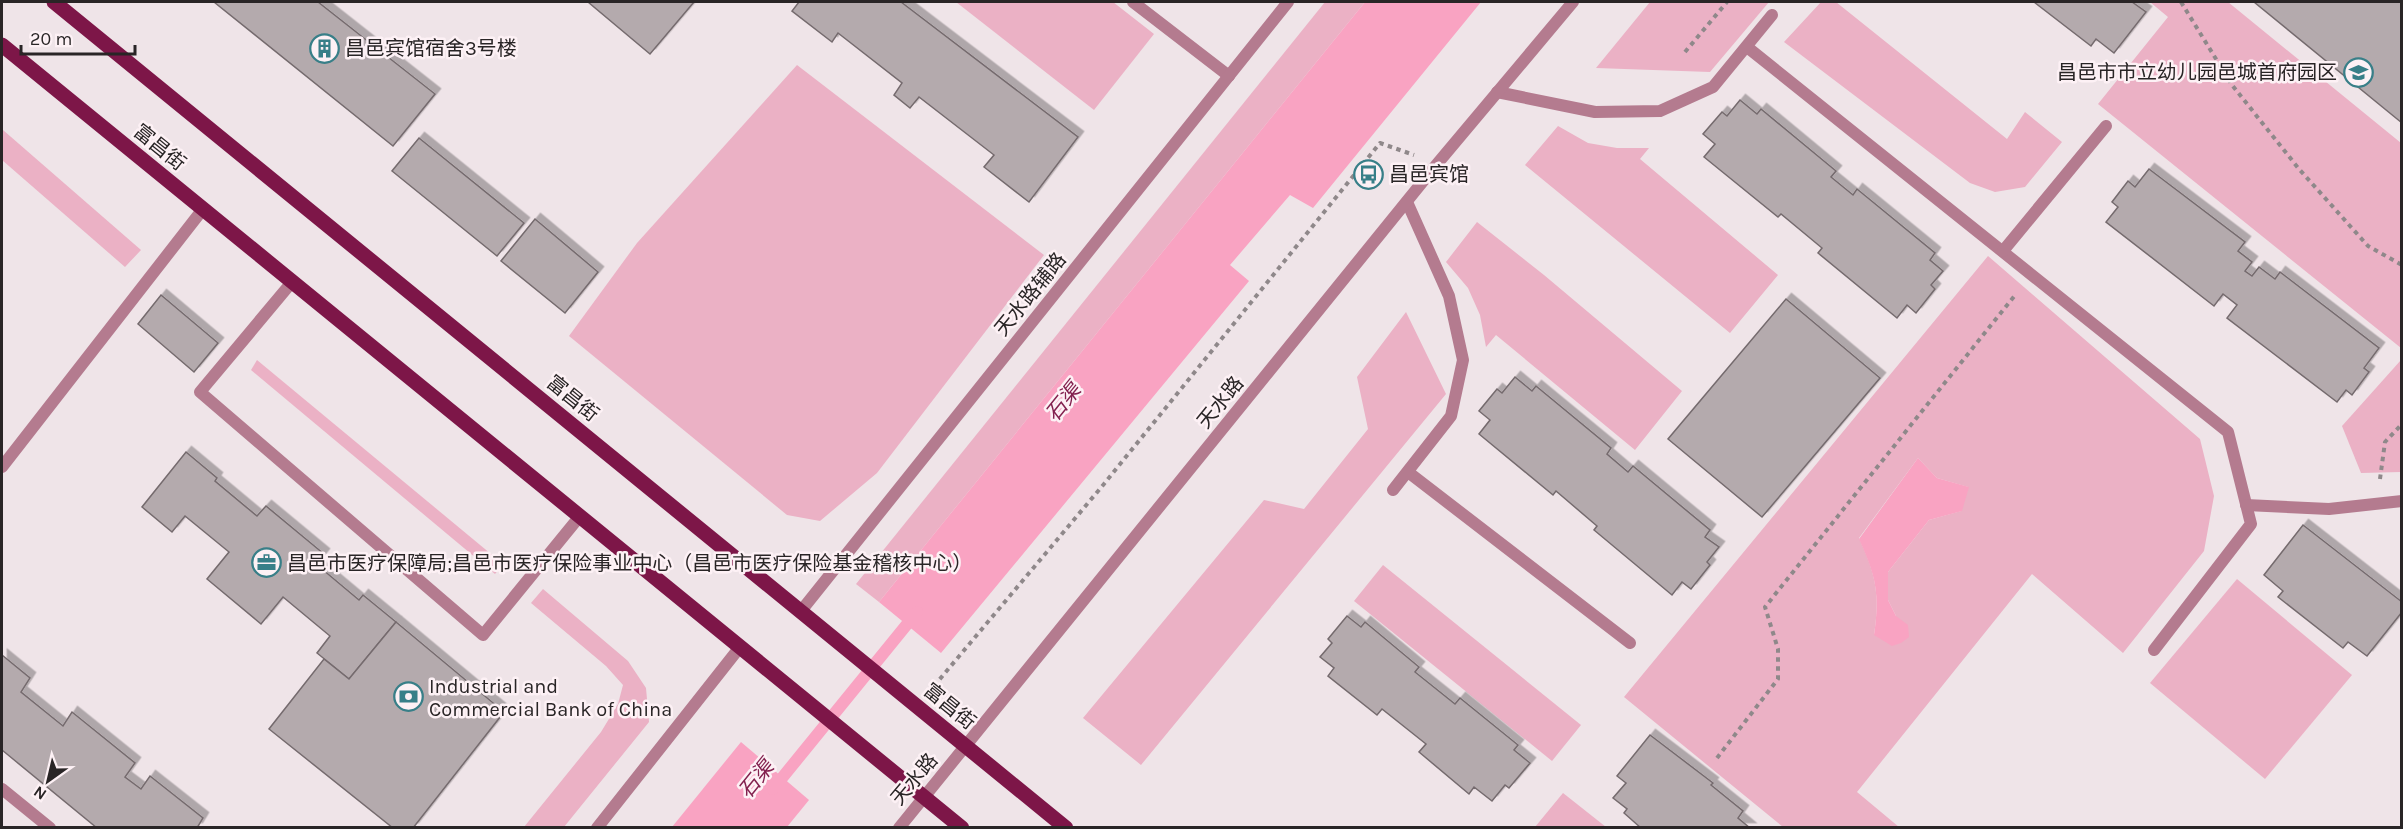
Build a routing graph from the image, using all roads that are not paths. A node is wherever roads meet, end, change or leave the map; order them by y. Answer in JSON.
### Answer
{"nodes":[{"id":1,"x":54,"y":2,"type":"edge"},
{"id":2,"x":1133,"y":2,"type":"edge"},
{"id":3,"x":1288,"y":2,"type":"edge"},
{"id":4,"x":1573,"y":2,"type":"edge"},
{"id":5,"x":1772,"y":15,"type":"dead end"},
{"id":6,"x":2,"y":45,"type":"edge"},
{"id":7,"x":1747,"y":47,"type":"junction"},
{"id":8,"x":1229,"y":76,"type":"junction"},
{"id":9,"x":1497,"y":92,"type":"junction"},
{"id":10,"x":2106,"y":126,"type":"dead end"},
{"id":11,"x":1407,"y":202,"type":"junction"},
{"id":12,"x":203,"y":209,"type":"junction"},
{"id":13,"x":2003,"y":251,"type":"junction"},
{"id":14,"x":292,"y":282,"type":"junction"},
{"id":15,"x":2,"y":467,"type":"edge"},
{"id":16,"x":1408,"y":472,"type":"junction"},
{"id":17,"x":1394,"y":490,"type":"dead end"},
{"id":18,"x":2402,"y":501,"type":"edge"},
{"id":19,"x":2246,"y":505,"type":"junction"},
{"id":20,"x":580,"y":516,"type":"junction"},
{"id":21,"x":801,"y":611,"type":"junction"},
{"id":22,"x":1630,"y":643,"type":"dead end"},
{"id":23,"x":740,"y":647,"type":"junction"},
{"id":24,"x":2154,"y":650,"type":"dead end"},
{"id":25,"x":967,"y":747,"type":"junction"},
{"id":26,"x":2,"y":789,"type":"edge"},
{"id":27,"x":925,"y":797,"type":"junction"},
{"id":28,"x":50,"y":828,"type":"edge"},
{"id":29,"x":597,"y":828,"type":"edge"},
{"id":30,"x":899,"y":828,"type":"edge"},
{"id":31,"x":962,"y":828,"type":"edge"},
{"id":32,"x":1066,"y":828,"type":"edge"}],
"edges":[{"from":1,"to":21,"type":"main road","name":"富昌街"},
{"from":2,"to":8,"type":"street"},
{"from":3,"to":8,"type":"street","name":"天水路辅路"},
{"from":4,"to":9,"type":"street","name":"天水路"},
{"from":5,"to":7,"type":"street"},
{"from":6,"to":12,"type":"main road","name":"富昌街"},
{"from":7,"to":9,"type":"street"},
{"from":7,"to":13,"type":"street"},
{"from":8,"to":21,"type":"street","name":"天水路辅路"},
{"from":9,"to":11,"type":"street","name":"天水路"},
{"from":10,"to":13,"type":"street"},
{"from":11,"to":16,"type":"street"},
{"from":11,"to":25,"type":"street","name":"天水路"},
{"from":12,"to":14,"type":"main road","name":"富昌街"},
{"from":12,"to":15,"type":"street"},
{"from":13,"to":19,"type":"street"},
{"from":14,"to":20,"type":"main road","name":"富昌街"},
{"from":14,"to":20,"type":"street"},
{"from":16,"to":17,"type":"street"},
{"from":16,"to":22,"type":"street"},
{"from":18,"to":19,"type":"street"},
{"from":19,"to":24,"type":"street"},
{"from":20,"to":23,"type":"main road","name":"富昌街"},
{"from":21,"to":25,"type":"main road","name":"富昌街"},
{"from":23,"to":27,"type":"main road","name":"富昌街"},
{"from":23,"to":29,"type":"street"},
{"from":25,"to":27,"type":"street","name":"天水路"},
{"from":25,"to":32,"type":"main road","name":"富昌街"},
{"from":26,"to":28,"type":"street"},
{"from":27,"to":30,"type":"street","name":"天水路"},
{"from":27,"to":31,"type":"main road","name":"富昌街"}]}
